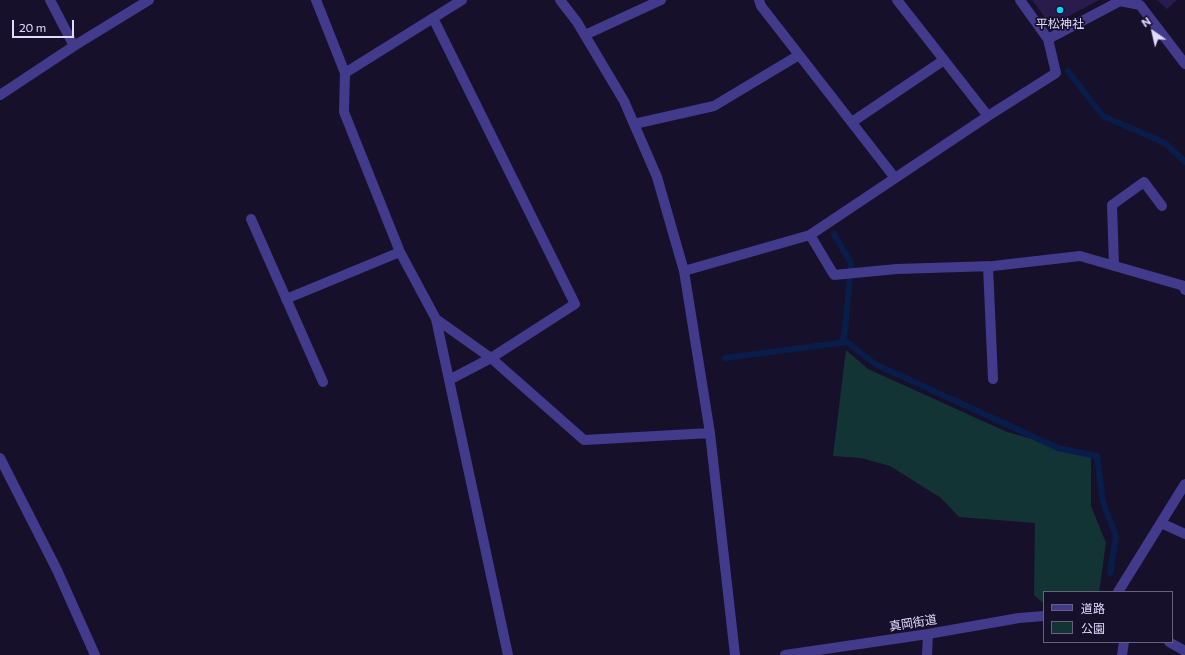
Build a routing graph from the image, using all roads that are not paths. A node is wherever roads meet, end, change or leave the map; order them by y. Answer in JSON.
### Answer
{"nodes":[{"id":1,"x":50,"y":0,"type":"edge"},
{"id":2,"x":149,"y":0,"type":"edge"},
{"id":3,"x":316,"y":0,"type":"edge"},
{"id":4,"x":462,"y":0,"type":"edge"},
{"id":5,"x":560,"y":0,"type":"edge"},
{"id":6,"x":661,"y":0,"type":"edge"},
{"id":7,"x":759,"y":0,"type":"edge"},
{"id":8,"x":897,"y":0,"type":"edge"},
{"id":9,"x":1020,"y":0,"type":"edge"},
{"id":10,"x":433,"y":18,"type":"junction"},
{"id":11,"x":585,"y":35,"type":"junction"},
{"id":12,"x":1048,"y":39,"type":"junction"},
{"id":13,"x":74,"y":46,"type":"junction"},
{"id":14,"x":799,"y":55,"type":"junction"},
{"id":15,"x":944,"y":60,"type":"junction"},
{"id":16,"x":1185,"y":64,"type":"edge"},
{"id":17,"x":344,"y":72,"type":"junction"},
{"id":18,"x":0,"y":95,"type":"edge"},
{"id":19,"x":988,"y":116,"type":"junction"},
{"id":20,"x":852,"y":122,"type":"junction"},
{"id":21,"x":634,"y":124,"type":"junction"},
{"id":22,"x":895,"y":178,"type":"junction"},
{"id":23,"x":1162,"y":206,"type":"dead end"},
{"id":24,"x":251,"y":219,"type":"dead end"},
{"id":25,"x":810,"y":235,"type":"junction"},
{"id":26,"x":400,"y":252,"type":"junction"},
{"id":27,"x":988,"y":266,"type":"junction"},
{"id":28,"x":1114,"y":266,"type":"junction"},
{"id":29,"x":684,"y":271,"type":"junction"},
{"id":30,"x":1185,"y":290,"type":"edge"},
{"id":31,"x":286,"y":299,"type":"junction"},
{"id":32,"x":436,"y":319,"type":"junction"},
{"id":33,"x":491,"y":358,"type":"junction"},
{"id":34,"x":993,"y":379,"type":"dead end"},
{"id":35,"x":449,"y":380,"type":"junction"},
{"id":36,"x":323,"y":382,"type":"dead end"},
{"id":37,"x":710,"y":433,"type":"junction"},
{"id":38,"x":0,"y":458,"type":"edge"},
{"id":39,"x":1185,"y":484,"type":"edge"},
{"id":40,"x":1161,"y":523,"type":"junction"},
{"id":41,"x":1185,"y":534,"type":"edge"},
{"id":42,"x":1119,"y":591,"type":"edge"},
{"id":43,"x":1043,"y":616,"type":"edge"},
{"id":44,"x":928,"y":634,"type":"junction"},
{"id":45,"x":1124,"y":643,"type":"edge"},
{"id":46,"x":1171,"y":643,"type":"edge"},
{"id":47,"x":1185,"y":652,"type":"edge"},
{"id":48,"x":95,"y":655,"type":"edge"},
{"id":49,"x":508,"y":655,"type":"edge"},
{"id":50,"x":735,"y":655,"type":"edge"},
{"id":51,"x":785,"y":655,"type":"edge"},
{"id":52,"x":927,"y":655,"type":"edge"},
{"id":53,"x":1122,"y":655,"type":"edge"}],
"edges":[{"from":1,"to":13,"type":"street"},
{"from":2,"to":13,"type":"street"},
{"from":3,"to":17,"type":"street"},
{"from":4,"to":10,"type":"street"},
{"from":5,"to":11,"type":"street"},
{"from":6,"to":11,"type":"street"},
{"from":7,"to":14,"type":"street"},
{"from":8,"to":15,"type":"street"},
{"from":9,"to":12,"type":"street"},
{"from":10,"to":17,"type":"street"},
{"from":10,"to":33,"type":"street"},
{"from":11,"to":21,"type":"street"},
{"from":12,"to":16,"type":"street"},
{"from":12,"to":19,"type":"street"},
{"from":13,"to":18,"type":"street"},
{"from":14,"to":20,"type":"street"},
{"from":14,"to":21,"type":"street"},
{"from":15,"to":19,"type":"street"},
{"from":15,"to":20,"type":"street"},
{"from":17,"to":26,"type":"street"},
{"from":19,"to":22,"type":"street"},
{"from":20,"to":22,"type":"street"},
{"from":21,"to":29,"type":"street"},
{"from":22,"to":25,"type":"street"},
{"from":23,"to":28,"type":"street"},
{"from":24,"to":31,"type":"street"},
{"from":25,"to":27,"type":"street"},
{"from":25,"to":29,"type":"street"},
{"from":26,"to":31,"type":"street"},
{"from":26,"to":32,"type":"street"},
{"from":27,"to":28,"type":"street"},
{"from":27,"to":34,"type":"street"},
{"from":28,"to":30,"type":"street"},
{"from":29,"to":37,"type":"street"},
{"from":31,"to":36,"type":"street"},
{"from":32,"to":33,"type":"street"},
{"from":32,"to":35,"type":"street"},
{"from":33,"to":35,"type":"street"},
{"from":33,"to":37,"type":"street"},
{"from":35,"to":49,"type":"street"},
{"from":37,"to":50,"type":"street"},
{"from":38,"to":48,"type":"street"},
{"from":39,"to":40,"type":"street"},
{"from":40,"to":41,"type":"street"},
{"from":40,"to":42,"type":"street"},
{"from":43,"to":44,"type":"street","name":"真岡街道"},
{"from":44,"to":51,"type":"street","name":"真岡街道"},
{"from":44,"to":52,"type":"street"},
{"from":45,"to":53,"type":"street"},
{"from":46,"to":47,"type":"street"}]}
